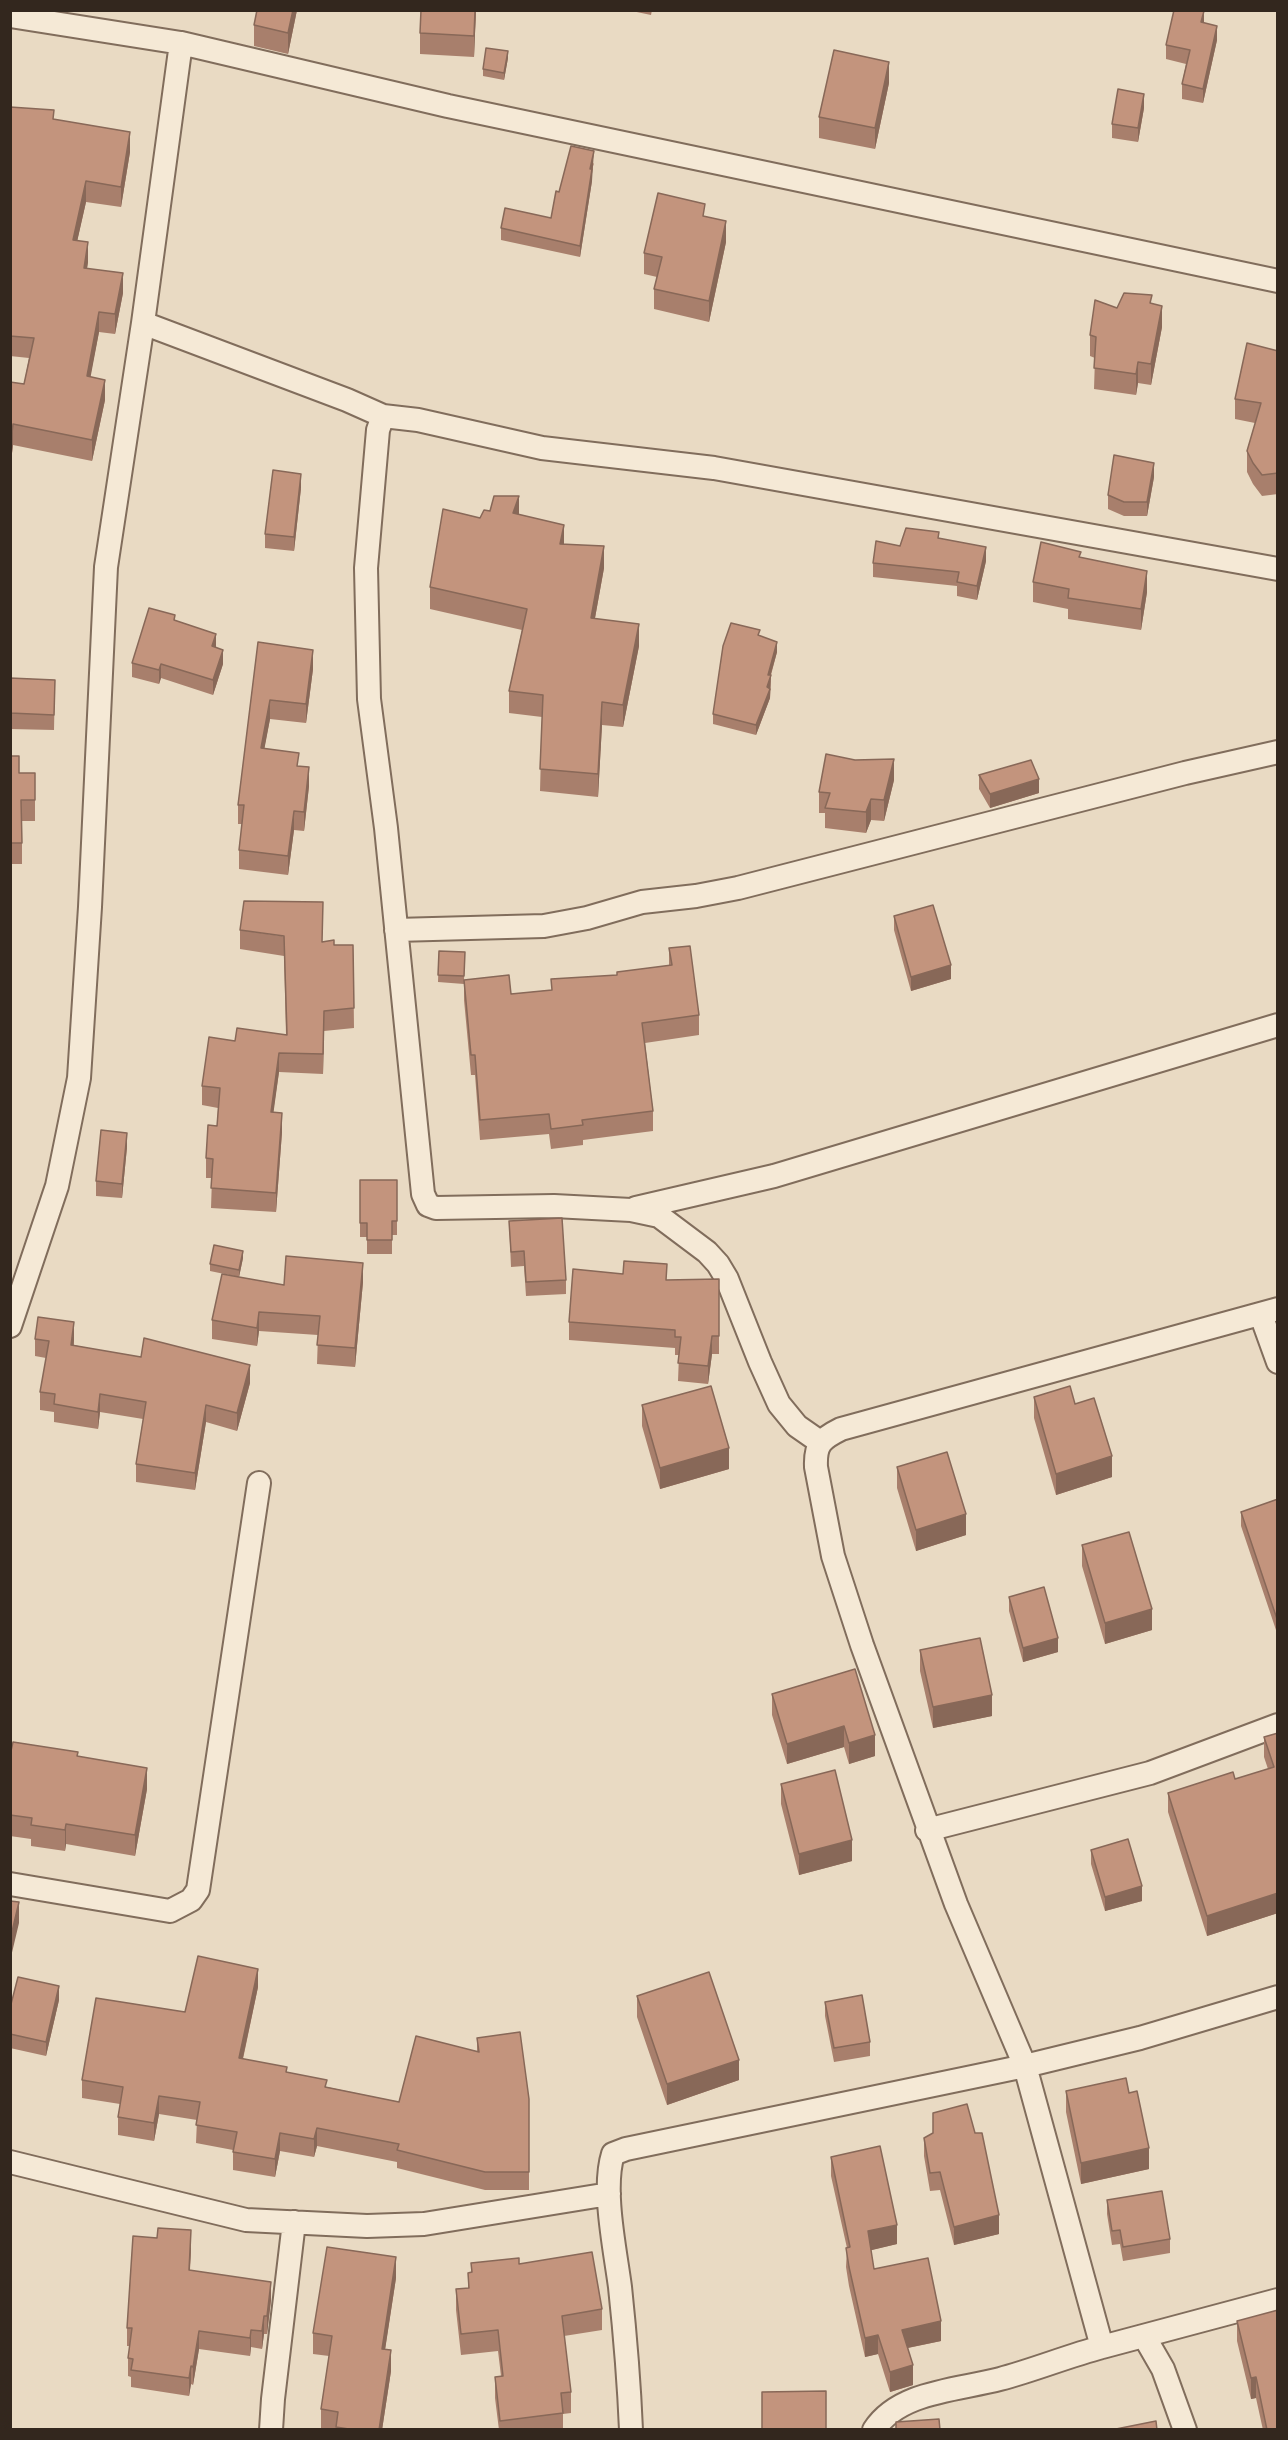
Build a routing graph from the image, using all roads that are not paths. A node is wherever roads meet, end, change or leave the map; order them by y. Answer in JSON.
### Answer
{"nodes":[{"id":1,"x":10,"y":16,"type":"edge"},
{"id":2,"x":181,"y":43,"type":"junction"},
{"id":3,"x":1278,"y":281,"type":"edge"},
{"id":4,"x":143,"y":323,"type":"junction"},
{"id":5,"x":383,"y":416,"type":"junction"},
{"id":6,"x":1278,"y":569,"type":"edge"},
{"id":7,"x":1278,"y":752,"type":"edge"},
{"id":8,"x":396,"y":930,"type":"junction"},
{"id":9,"x":1278,"y":1025,"type":"edge"},
{"id":10,"x":631,"y":1209,"type":"junction"},
{"id":11,"x":1269,"y":1312,"type":"edge"},
{"id":12,"x":10,"y":1326,"type":"edge"},
{"id":13,"x":1278,"y":1362,"type":"edge"},
{"id":14,"x":820,"y":1442,"type":"junction"},
{"id":15,"x":259,"y":1483,"type":"dead end"},
{"id":16,"x":1278,"y":1725,"type":"edge"},
{"id":17,"x":927,"y":1830,"type":"junction"},
{"id":18,"x":10,"y":1884,"type":"edge"},
{"id":19,"x":1278,"y":1997,"type":"edge"},
{"id":20,"x":1025,"y":2066,"type":"junction"},
{"id":21,"x":10,"y":2162,"type":"edge"},
{"id":22,"x":609,"y":2194,"type":"junction"},
{"id":23,"x":294,"y":2222,"type":"junction"},
{"id":24,"x":1278,"y":2300,"type":"edge"},
{"id":25,"x":1144,"y":2336,"type":"junction"},
{"id":26,"x":1102,"y":2347,"type":"junction"},
{"id":27,"x":271,"y":2430,"type":"edge"},
{"id":28,"x":631,"y":2430,"type":"edge"},
{"id":29,"x":874,"y":2430,"type":"edge"},
{"id":30,"x":1185,"y":2430,"type":"edge"}],
"edges":[{"from":1,"to":2,"type":"street"},
{"from":2,"to":3,"type":"street"},
{"from":2,"to":4,"type":"street"},
{"from":4,"to":5,"type":"street"},
{"from":4,"to":12,"type":"street"},
{"from":5,"to":6,"type":"street"},
{"from":5,"to":8,"type":"street"},
{"from":7,"to":8,"type":"street"},
{"from":8,"to":10,"type":"street"},
{"from":9,"to":10,"type":"street"},
{"from":10,"to":14,"type":"street"},
{"from":11,"to":13,"type":"street"},
{"from":11,"to":14,"type":"street"},
{"from":14,"to":17,"type":"street"},
{"from":15,"to":18,"type":"street"},
{"from":16,"to":17,"type":"street"},
{"from":17,"to":20,"type":"street"},
{"from":19,"to":20,"type":"street"},
{"from":20,"to":22,"type":"street"},
{"from":20,"to":26,"type":"street"},
{"from":21,"to":23,"type":"street"},
{"from":22,"to":23,"type":"street"},
{"from":22,"to":28,"type":"street"},
{"from":23,"to":27,"type":"street"},
{"from":24,"to":25,"type":"street"},
{"from":25,"to":26,"type":"street"},
{"from":25,"to":30,"type":"street"},
{"from":26,"to":29,"type":"street"}]}
